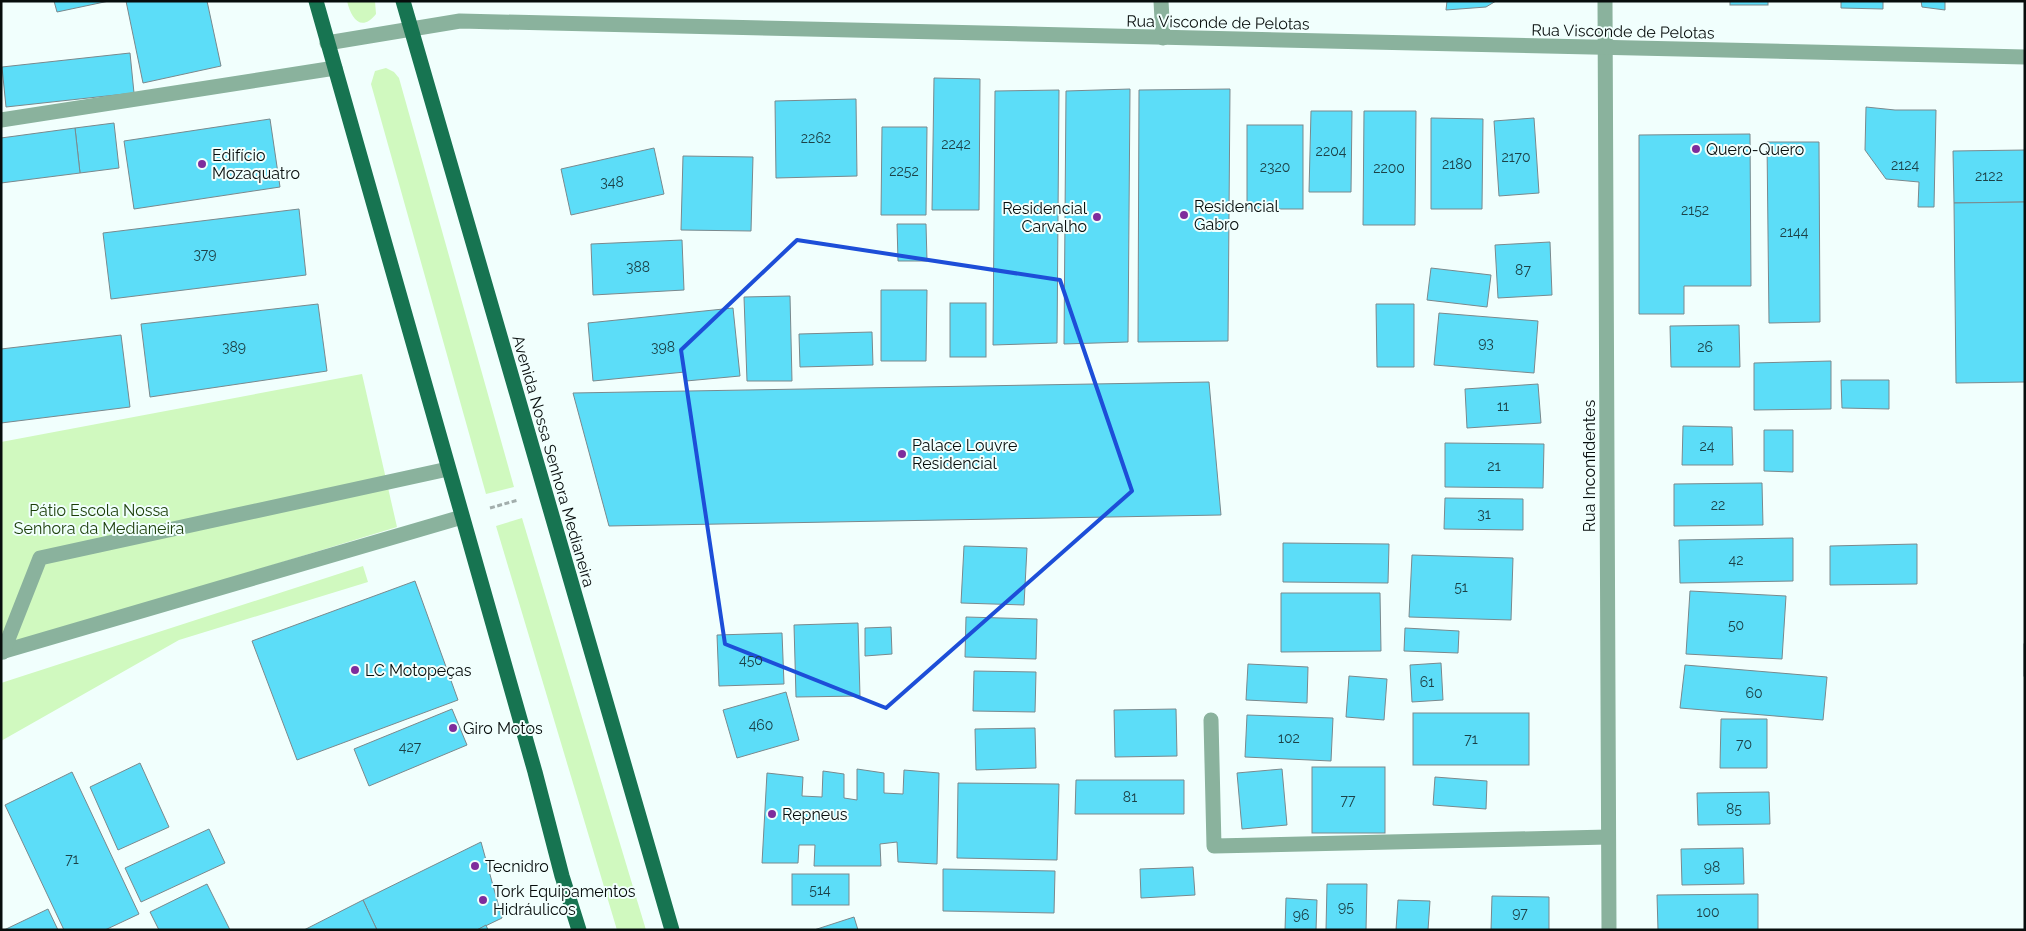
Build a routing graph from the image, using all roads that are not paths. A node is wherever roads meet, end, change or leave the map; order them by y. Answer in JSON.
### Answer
{"nodes":[{"id":1,"x":316,"y":1,"type":"edge"},
{"id":2,"x":403,"y":1,"type":"edge"},
{"id":3,"x":1161,"y":1,"type":"edge"},
{"id":4,"x":1605,"y":1,"type":"edge"},
{"id":5,"x":411,"y":30,"type":"junction"},
{"id":6,"x":1162,"y":38,"type":"junction"},
{"id":7,"x":327,"y":44,"type":"junction"},
{"id":8,"x":1605,"y":48,"type":"junction"},
{"id":9,"x":2025,"y":57,"type":"edge"},
{"id":10,"x":335,"y":68,"type":"junction"},
{"id":11,"x":1,"y":120,"type":"edge"},
{"id":12,"x":448,"y":469,"type":"junction"},
{"id":13,"x":462,"y":517,"type":"junction"},
{"id":14,"x":2,"y":652,"type":"edge"},
{"id":15,"x":1211,"y":720,"type":"dead end"},
{"id":16,"x":1608,"y":837,"type":"junction"},
{"id":17,"x":579,"y":930,"type":"edge"},
{"id":18,"x":672,"y":930,"type":"edge"},
{"id":19,"x":1609,"y":930,"type":"edge"}],
"edges":[{"from":1,"to":7,"type":"main road"},
{"from":2,"to":5,"type":"main road","name":"Avenida Nossa Senhora Medianeira"},
{"from":3,"to":6,"type":"street"},
{"from":4,"to":8,"type":"street","name":"Rua Inconfidentes"},
{"from":5,"to":6,"type":"street","name":"Rua Visconde de Pelotas"},
{"from":5,"to":7,"type":"street","name":"Rua Visconde de Pelotas"},
{"from":5,"to":18,"type":"main road","name":"Avenida Nossa Senhora Medianeira"},
{"from":6,"to":8,"type":"street","name":"Rua Visconde de Pelotas"},
{"from":7,"to":10,"type":"main road"},
{"from":8,"to":9,"type":"street","name":"Rua Visconde de Pelotas"},
{"from":8,"to":16,"type":"street","name":"Rua Inconfidentes"},
{"from":10,"to":11,"type":"street"},
{"from":10,"to":12,"type":"main road"},
{"from":12,"to":13,"type":"main road"},
{"from":12,"to":14,"type":"street"},
{"from":13,"to":14,"type":"street"},
{"from":13,"to":17,"type":"main road"},
{"from":15,"to":16,"type":"street"},
{"from":16,"to":19,"type":"street","name":"Rua Inconfidentes"}]}
